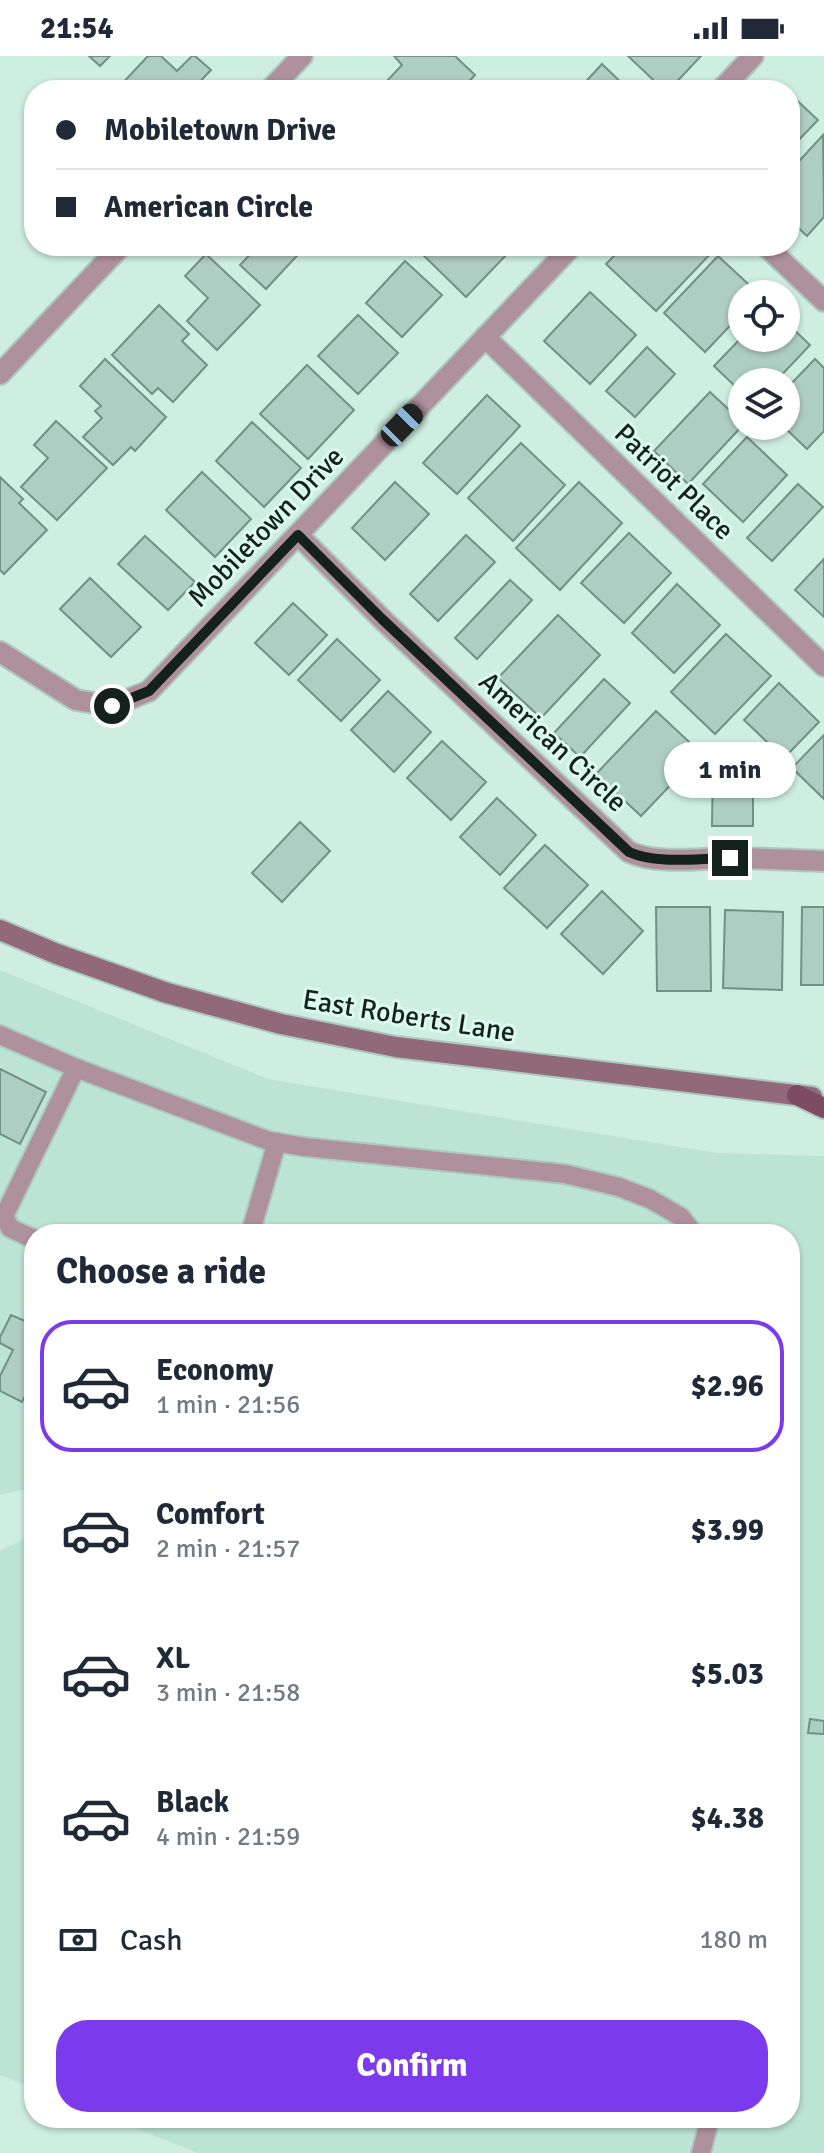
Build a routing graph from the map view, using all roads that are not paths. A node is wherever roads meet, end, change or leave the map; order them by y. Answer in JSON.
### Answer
{"nodes":[{"id":1,"x":753,"y":56,"type":"edge"},
{"id":2,"x":297,"y":58,"type":"edge"},
{"id":3,"x":278,"y":80,"type":"edge"},
{"id":4,"x":730,"y":80,"type":"edge"},
{"id":5,"x":112,"y":256,"type":"edge"},
{"id":6,"x":562,"y":256,"type":"edge"},
{"id":7,"x":777,"y":256,"type":"edge"},
{"id":8,"x":824,"y":301,"type":"edge"},
{"id":9,"x":485,"y":337,"type":"junction"},
{"id":10,"x":0,"y":374,"type":"edge"},
{"id":11,"x":298,"y":535,"type":"junction"},
{"id":12,"x":0,"y":652,"type":"edge"},
{"id":13,"x":824,"y":666,"type":"edge"},
{"id":14,"x":824,"y":861,"type":"edge"},
{"id":15,"x":0,"y":930,"type":"edge"},
{"id":16,"x":0,"y":1035,"type":"edge"},
{"id":17,"x":76,"y":1068,"type":"junction"},
{"id":18,"x":797,"y":1095,"type":"junction"},
{"id":19,"x":824,"y":1098,"type":"edge"},
{"id":20,"x":824,"y":1108,"type":"edge"},
{"id":21,"x":277,"y":1142,"type":"junction"},
{"id":22,"x":253,"y":1224,"type":"edge"},
{"id":23,"x":686,"y":1224,"type":"edge"},
{"id":24,"x":24,"y":1234,"type":"edge"},
{"id":25,"x":707,"y":2128,"type":"edge"},
{"id":26,"x":701,"y":2153,"type":"edge"}],
"edges":[{"from":1,"to":4,"type":"street"},
{"from":2,"to":3,"type":"street"},
{"from":5,"to":10,"type":"street"},
{"from":6,"to":9,"type":"street","name":"Mobiletown Drive"},
{"from":7,"to":8,"type":"street"},
{"from":9,"to":11,"type":"street","name":"Mobiletown Drive"},
{"from":9,"to":13,"type":"street","name":"Patriot Place"},
{"from":11,"to":12,"type":"street","name":"Mobiletown Drive"},
{"from":11,"to":14,"type":"street","name":"American Circle"},
{"from":15,"to":18,"type":"main road","name":"East Roberts Lane"},
{"from":16,"to":17,"type":"lane"},
{"from":17,"to":21,"type":"lane"},
{"from":17,"to":24,"type":"lane"},
{"from":18,"to":19,"type":"main road","name":"East Roberts Lane"},
{"from":18,"to":20,"type":"main road"},
{"from":21,"to":22,"type":"lane"},
{"from":21,"to":23,"type":"lane"},
{"from":25,"to":26,"type":"lane"}]}
